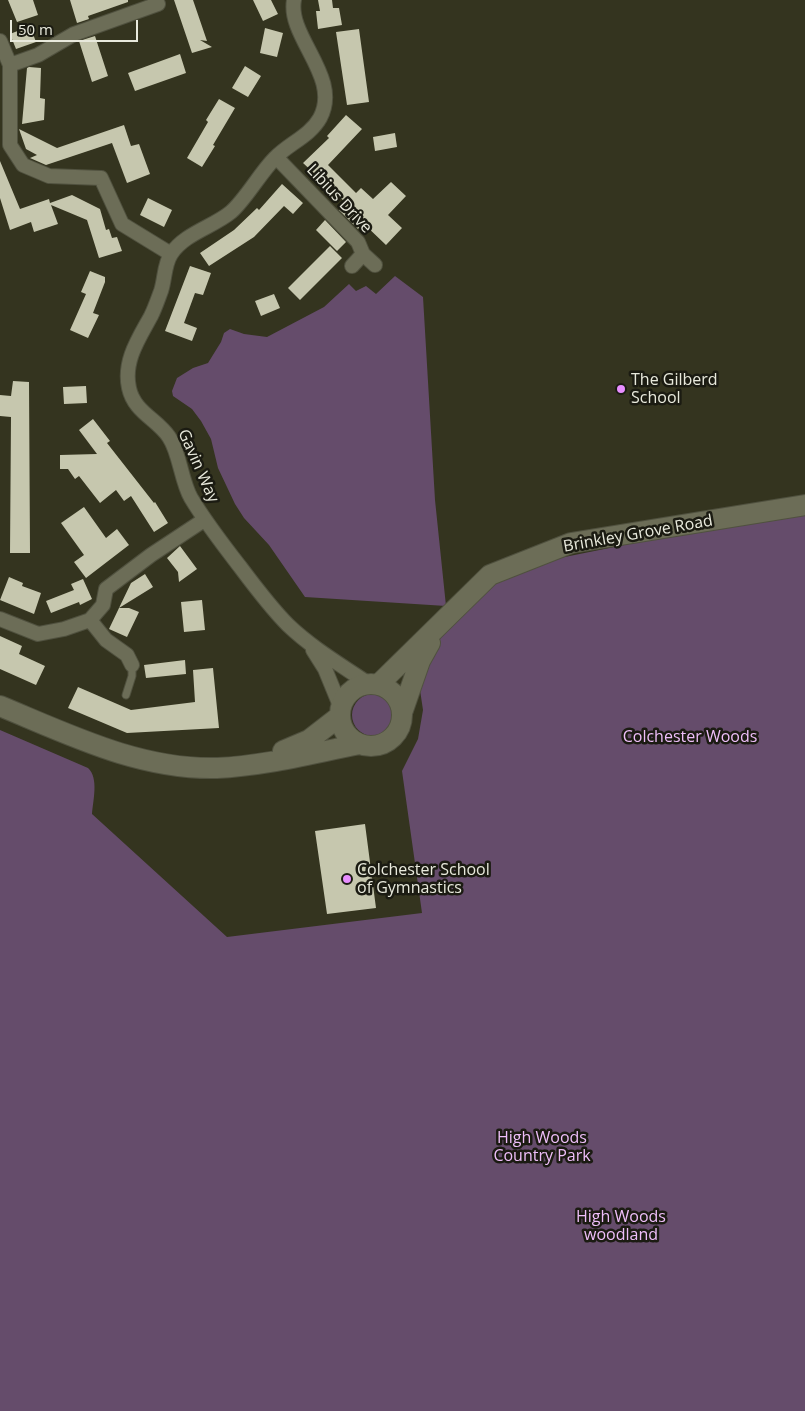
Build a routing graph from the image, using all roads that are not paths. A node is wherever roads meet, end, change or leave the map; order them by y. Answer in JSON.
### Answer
{"nodes":[{"id":1,"x":294,"y":0,"type":"edge"},
{"id":2,"x":158,"y":4,"type":"dead end"},
{"id":3,"x":0,"y":41,"type":"edge"},
{"id":4,"x":10,"y":65,"type":"junction"},
{"id":5,"x":276,"y":157,"type":"junction"},
{"id":6,"x":172,"y":254,"type":"junction"},
{"id":7,"x":363,"y":254,"type":"junction"},
{"id":8,"x":375,"y":264,"type":"dead end"},
{"id":9,"x":352,"y":266,"type":"dead end"},
{"id":10,"x":805,"y":505,"type":"edge"},
{"id":11,"x":204,"y":520,"type":"junction"},
{"id":12,"x":0,"y":619,"type":"edge"},
{"id":13,"x":90,"y":620,"type":"junction"},
{"id":14,"x":437,"y":627,"type":"junction"},
{"id":15,"x":309,"y":643,"type":"junction"},
{"id":16,"x":132,"y":665,"type":"joint"},
{"id":17,"x":374,"y":684,"type":"junction"},
{"id":18,"x":126,"y":695,"type":"dead end"},
{"id":19,"x":0,"y":706,"type":"edge"},
{"id":20,"x":403,"y":710,"type":"junction"},
{"id":21,"x":340,"y":712,"type":"junction"},
{"id":22,"x":360,"y":744,"type":"junction"},
{"id":23,"x":251,"y":765,"type":"junction"}],
"edges":[{"from":1,"to":5,"type":"street"},
{"from":2,"to":4,"type":"street"},
{"from":3,"to":4,"type":"street"},
{"from":4,"to":6,"type":"street"},
{"from":5,"to":6,"type":"street"},
{"from":5,"to":7,"type":"street","name":"Libius Drive"},
{"from":6,"to":11,"type":"street","name":"Gavin Way"},
{"from":7,"to":8,"type":"street","name":"Libius Drive"},
{"from":7,"to":9,"type":"street"},
{"from":10,"to":14,"type":"street","name":"Brinkley Grove Road"},
{"from":11,"to":13,"type":"street"},
{"from":11,"to":15,"type":"street","name":"Gavin Way"},
{"from":12,"to":13,"type":"street"},
{"from":13,"to":16,"type":"street"},
{"from":14,"to":17,"type":"street","name":"Brinkley Grove Road"},
{"from":14,"to":20,"type":"street","name":"Brinkley Grove Road"},
{"from":15,"to":17,"type":"street","name":"Gavin Way"},
{"from":15,"to":21,"type":"street","name":"Gavin Way"},
{"from":16,"to":18,"type":"lane"},
{"from":17,"to":20,"type":"street"},
{"from":17,"to":21,"type":"street"},
{"from":19,"to":23,"type":"street"},
{"from":20,"to":22,"type":"street"},
{"from":21,"to":22,"type":"street"},
{"from":21,"to":23,"type":"street"},
{"from":22,"to":23,"type":"street"}]}
